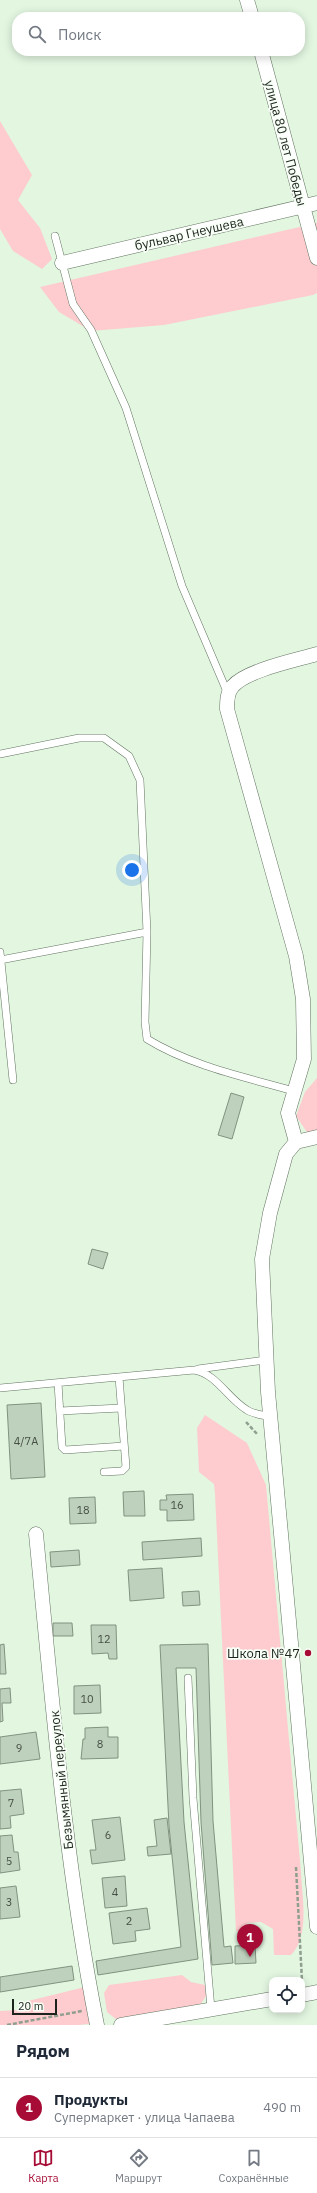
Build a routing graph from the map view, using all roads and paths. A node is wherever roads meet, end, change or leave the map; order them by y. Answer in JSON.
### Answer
{"nodes":[{"id":1,"x":247,"y":0,"type":"edge"},
{"id":2,"x":251,"y":12,"type":"edge"},
{"id":3,"x":262,"y":56,"type":"edge"},
{"id":4,"x":317,"y":202,"type":"edge"},
{"id":5,"x":303,"y":206,"type":"junction"},
{"id":6,"x":55,"y":236,"type":"dead end"},
{"id":7,"x":317,"y":258,"type":"edge"},
{"id":8,"x":62,"y":263,"type":"junction"},
{"id":9,"x":317,"y":654,"type":"edge"},
{"id":10,"x":228,"y":694,"type":"junction"},
{"id":11,"x":0,"y":754,"type":"edge"},
{"id":12,"x":147,"y":932,"type":"junction"},
{"id":13,"x":0,"y":952,"type":"edge"},
{"id":14,"x":1,"y":960,"type":"edge"},
{"id":15,"x":13,"y":1080,"type":"dead end"},
{"id":16,"x":294,"y":1091,"type":"junction"},
{"id":17,"x":317,"y":1137,"type":"edge"},
{"id":18,"x":296,"y":1142,"type":"junction"},
{"id":19,"x":266,"y":1360,"type":"junction"},
{"id":20,"x":194,"y":1370,"type":"junction"},
{"id":21,"x":119,"y":1377,"type":"junction"},
{"id":22,"x":58,"y":1383,"type":"junction"},
{"id":23,"x":0,"y":1388,"type":"edge"},
{"id":24,"x":121,"y":1408,"type":"junction"},
{"id":25,"x":60,"y":1411,"type":"junction"},
{"id":26,"x":271,"y":1418,"type":"junction"},
{"id":27,"x":244,"y":1420,"type":"dead end"},
{"id":28,"x":260,"y":1437,"type":"dead end"},
{"id":29,"x":124,"y":1446,"type":"junction"},
{"id":30,"x":104,"y":1472,"type":"dead end"},
{"id":31,"x":36,"y":1534,"type":"dead end"},
{"id":32,"x":188,"y":1678,"type":"dead end"},
{"id":33,"x":295,"y":1862,"type":"dead end"},
{"id":34,"x":317,"y":1927,"type":"edge"},
{"id":35,"x":302,"y":1977,"type":"edge"},
{"id":36,"x":317,"y":1992,"type":"edge"},
{"id":37,"x":305,"y":1994,"type":"edge"},
{"id":38,"x":269,"y":1999,"type":"edge"},
{"id":39,"x":94,"y":2009,"type":"junction"},
{"id":40,"x":211,"y":2009,"type":"junction"},
{"id":41,"x":8,"y":2025,"type":"edge"},
{"id":42,"x":97,"y":2025,"type":"edge"},
{"id":43,"x":121,"y":2025,"type":"edge"}],
"edges":[{"from":1,"to":2,"type":"street"},
{"from":3,"to":5,"type":"street","name":"улица 80 лет Победы"},
{"from":4,"to":5,"type":"street","name":"бульвар Гнеушева"},
{"from":5,"to":7,"type":"street","name":"улица 80 лет Победы"},
{"from":5,"to":8,"type":"street","name":"бульвар Гнеушева"},
{"from":6,"to":8,"type":"lane"},
{"from":8,"to":10,"type":"lane"},
{"from":9,"to":10,"type":"street"},
{"from":10,"to":16,"type":"street"},
{"from":11,"to":12,"type":"lane"},
{"from":12,"to":14,"type":"lane"},
{"from":12,"to":16,"type":"lane"},
{"from":13,"to":14,"type":"lane"},
{"from":14,"to":15,"type":"lane"},
{"from":16,"to":18,"type":"street"},
{"from":17,"to":18,"type":"street"},
{"from":18,"to":19,"type":"street"},
{"from":19,"to":20,"type":"lane"},
{"from":19,"to":26,"type":"street"},
{"from":20,"to":21,"type":"lane"},
{"from":20,"to":26,"type":"lane"},
{"from":21,"to":22,"type":"lane"},
{"from":21,"to":24,"type":"lane"},
{"from":22,"to":23,"type":"lane"},
{"from":22,"to":25,"type":"lane"},
{"from":24,"to":25,"type":"lane"},
{"from":24,"to":29,"type":"lane"},
{"from":25,"to":29,"type":"lane"},
{"from":26,"to":34,"type":"street"},
{"from":27,"to":28,"type":"path"},
{"from":29,"to":30,"type":"lane"},
{"from":31,"to":39,"type":"street","name":"Безымянный переулок"},
{"from":32,"to":40,"type":"lane"},
{"from":33,"to":35,"type":"path"},
{"from":36,"to":37,"type":"street"},
{"from":38,"to":40,"type":"street"},
{"from":39,"to":41,"type":"path"},
{"from":39,"to":42,"type":"street","name":"Безымянный переулок"},
{"from":40,"to":43,"type":"street"}]}
